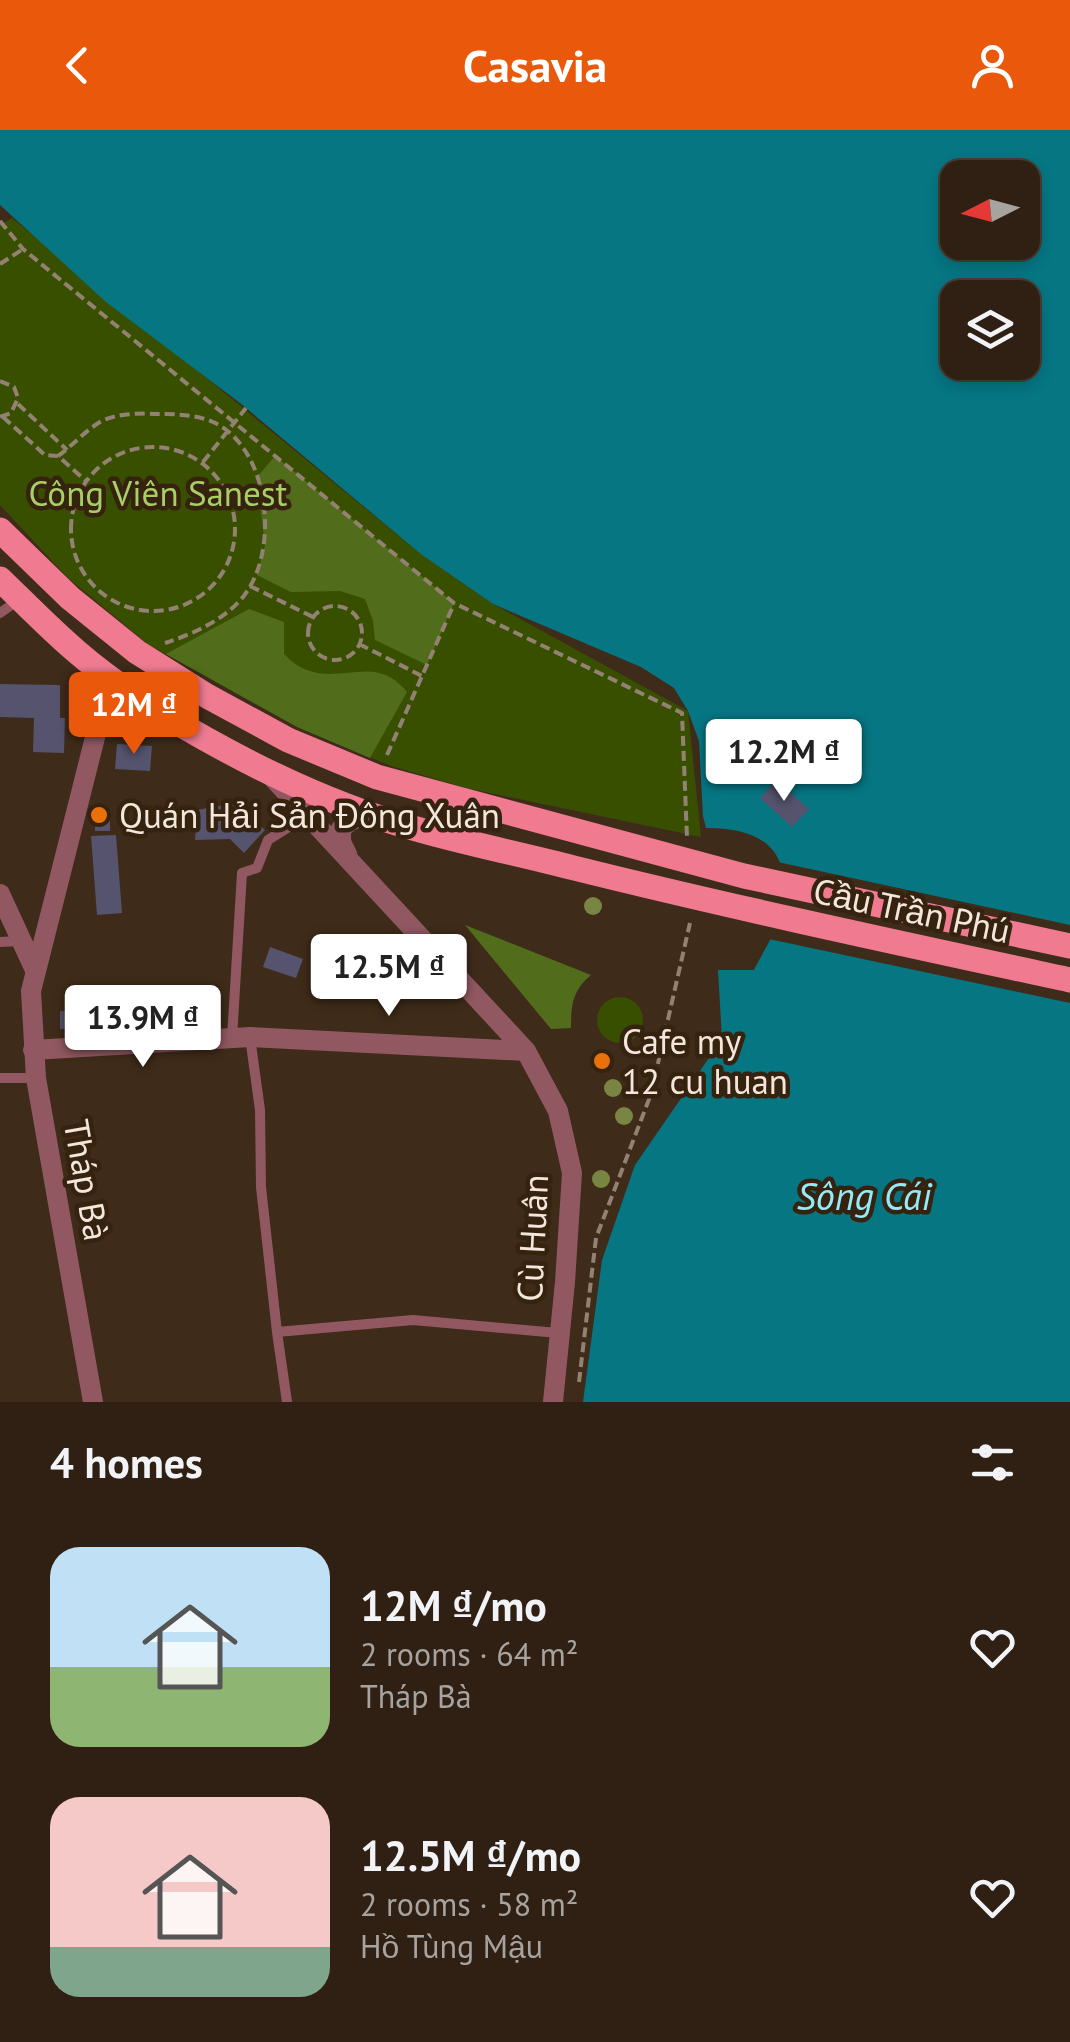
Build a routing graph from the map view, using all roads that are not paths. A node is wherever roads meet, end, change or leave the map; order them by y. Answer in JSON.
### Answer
{"nodes":[{"id":1,"x":0,"y":530,"type":"edge"},
{"id":2,"x":0,"y":579,"type":"edge"},
{"id":3,"x":10,"y":606,"type":"edge"},
{"id":4,"x":110,"y":678,"type":"junction"},
{"id":5,"x":265,"y":769,"type":"junction"},
{"id":6,"x":368,"y":813,"type":"junction"},
{"id":7,"x":308,"y":815,"type":"junction"},
{"id":8,"x":350,"y":861,"type":"junction"},
{"id":9,"x":0,"y":894,"type":"edge"},
{"id":10,"x":22,"y":941,"type":"junction"},
{"id":11,"x":0,"y":942,"type":"edge"},
{"id":12,"x":1070,"y":946,"type":"edge"},
{"id":13,"x":35,"y":970,"type":"junction"},
{"id":14,"x":1070,"y":980,"type":"edge"},
{"id":15,"x":241,"y":1037,"type":"junction"},
{"id":16,"x":33,"y":1050,"type":"junction"},
{"id":17,"x":526,"y":1051,"type":"junction"},
{"id":18,"x":0,"y":1078,"type":"edge"},
{"id":19,"x":36,"y":1078,"type":"junction"},
{"id":20,"x":277,"y":1332,"type":"junction"},
{"id":21,"x":558,"y":1333,"type":"junction"},
{"id":22,"x":93,"y":1402,"type":"edge"},
{"id":23,"x":286,"y":1402,"type":"edge"},
{"id":24,"x":553,"y":1402,"type":"edge"}],
"edges":[{"from":1,"to":12,"type":"main road","name":"Cầu Trần Phú"},
{"from":2,"to":3,"type":"main road","name":"Cầu Trần Phú"},
{"from":3,"to":4,"type":"main road","name":"Cầu Trần Phú"},
{"from":4,"to":5,"type":"main road","name":"Cầu Trần Phú"},
{"from":4,"to":13,"type":"street","name":"Tháp Bà"},
{"from":5,"to":6,"type":"main road","name":"Cầu Trần Phú"},
{"from":5,"to":7,"type":"street","name":"Cù Huân"},
{"from":6,"to":8,"type":"street"},
{"from":6,"to":14,"type":"main road","name":"Cầu Trần Phú"},
{"from":7,"to":8,"type":"street","name":"Cù Huân"},
{"from":7,"to":15,"type":"lane"},
{"from":8,"to":17,"type":"street","name":"Cù Huân"},
{"from":9,"to":10,"type":"street"},
{"from":10,"to":11,"type":"lane"},
{"from":10,"to":13,"type":"street"},
{"from":13,"to":16,"type":"street","name":"Tháp Bà"},
{"from":15,"to":16,"type":"street"},
{"from":15,"to":17,"type":"street"},
{"from":15,"to":20,"type":"lane"},
{"from":16,"to":19,"type":"street","name":"Tháp Bà"},
{"from":17,"to":21,"type":"street","name":"Cù Huân"},
{"from":18,"to":19,"type":"lane"},
{"from":19,"to":22,"type":"street","name":"Tháp Bà"},
{"from":20,"to":21,"type":"lane"},
{"from":20,"to":23,"type":"lane"},
{"from":21,"to":24,"type":"street","name":"Cù Huân"}]}
